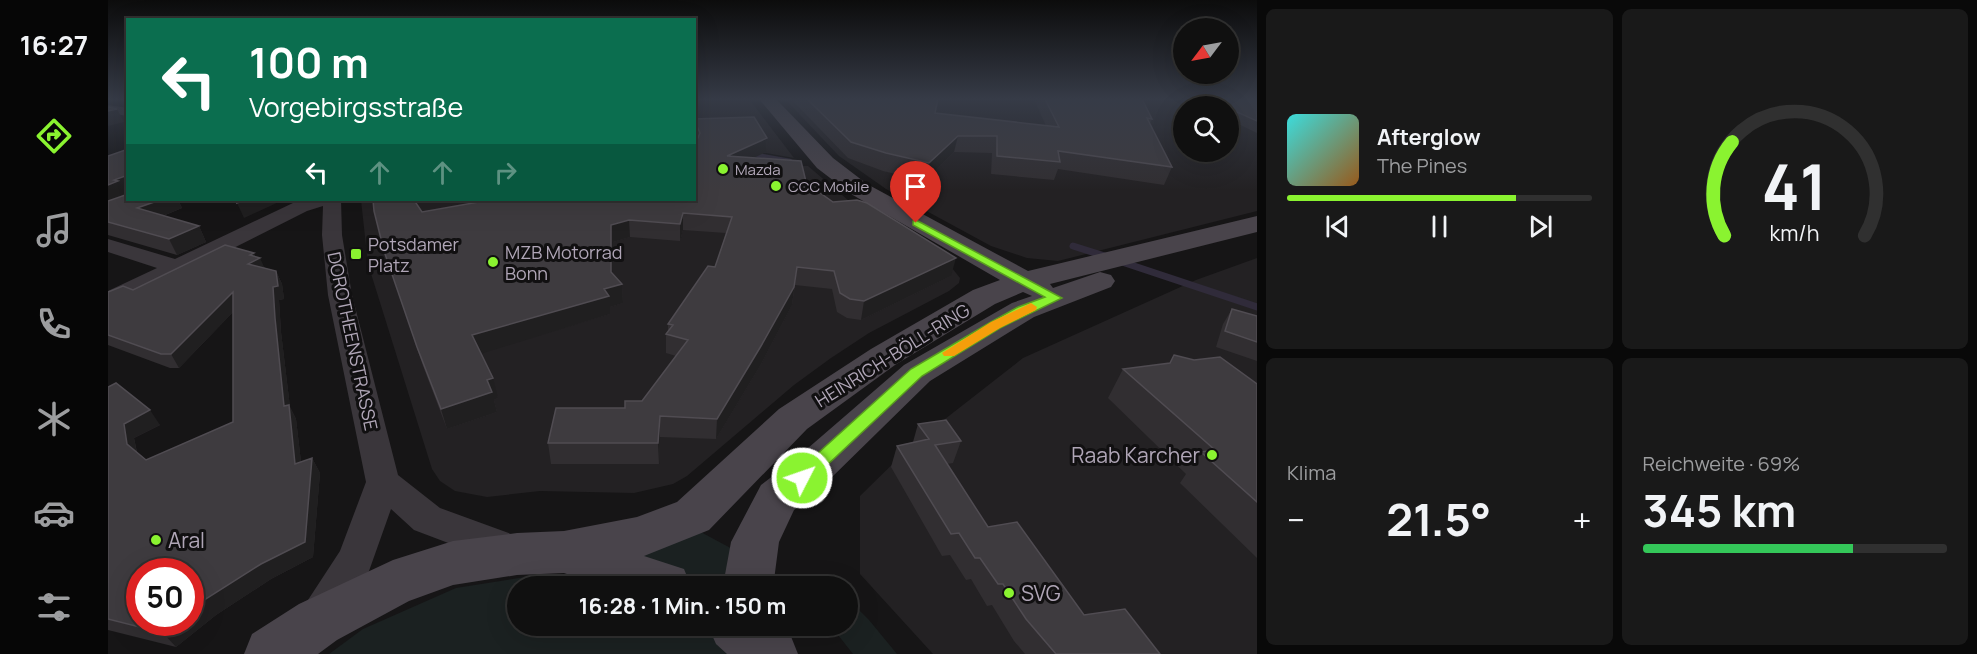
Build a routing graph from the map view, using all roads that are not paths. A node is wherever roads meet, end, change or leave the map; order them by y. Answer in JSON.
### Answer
{"nodes":[{"id":1,"x":795,"y":130,"type":"edge"},
{"id":2,"x":321,"y":201,"type":"edge"},
{"id":3,"x":332,"y":201,"type":"edge"},
{"id":4,"x":1257,"y":224,"type":"edge"},
{"id":5,"x":1257,"y":238,"type":"edge"},
{"id":6,"x":108,"y":245,"type":"edge"},
{"id":7,"x":967,"y":252,"type":"junction"},
{"id":8,"x":1166,"y":252,"type":"junction"},
{"id":9,"x":178,"y":267,"type":"junction"},
{"id":10,"x":1040,"y":289,"type":"junction"},
{"id":11,"x":984,"y":297,"type":"junction"},
{"id":12,"x":108,"y":300,"type":"edge"},
{"id":13,"x":383,"y":482,"type":"junction"},
{"id":14,"x":541,"y":553,"type":"junction"},
{"id":15,"x":628,"y":576,"type":"edge"},
{"id":16,"x":750,"y":576,"type":"edge"},
{"id":17,"x":283,"y":644,"type":"edge"}],
"edges":[{"from":1,"to":7,"type":"main road"},
{"from":2,"to":9,"type":"street"},
{"from":3,"to":13,"type":"street","name":"DOROTHEENSTRASSE"},
{"from":4,"to":8,"type":"main road","name":"HEINRICH-BÖLL-RING"},
{"from":5,"to":8,"type":"main road","name":"HEINRICH-BÖLL-RING"},
{"from":6,"to":9,"type":"street"},
{"from":7,"to":10,"type":"main road"},
{"from":7,"to":11,"type":"main road"},
{"from":8,"to":10,"type":"main road","name":"HEINRICH-BÖLL-RING"},
{"from":9,"to":12,"type":"street"},
{"from":10,"to":11,"type":"main road","name":"HEINRICH-BÖLL-RING"},
{"from":10,"to":16,"type":"main road","name":"HEINRICH-BÖLL-RING"},
{"from":11,"to":14,"type":"main road","name":"HEINRICH-BÖLL-RING"},
{"from":13,"to":14,"type":"street"},
{"from":13,"to":17,"type":"street"},
{"from":14,"to":15,"type":"main road"},
{"from":14,"to":17,"type":"main road"}]}
